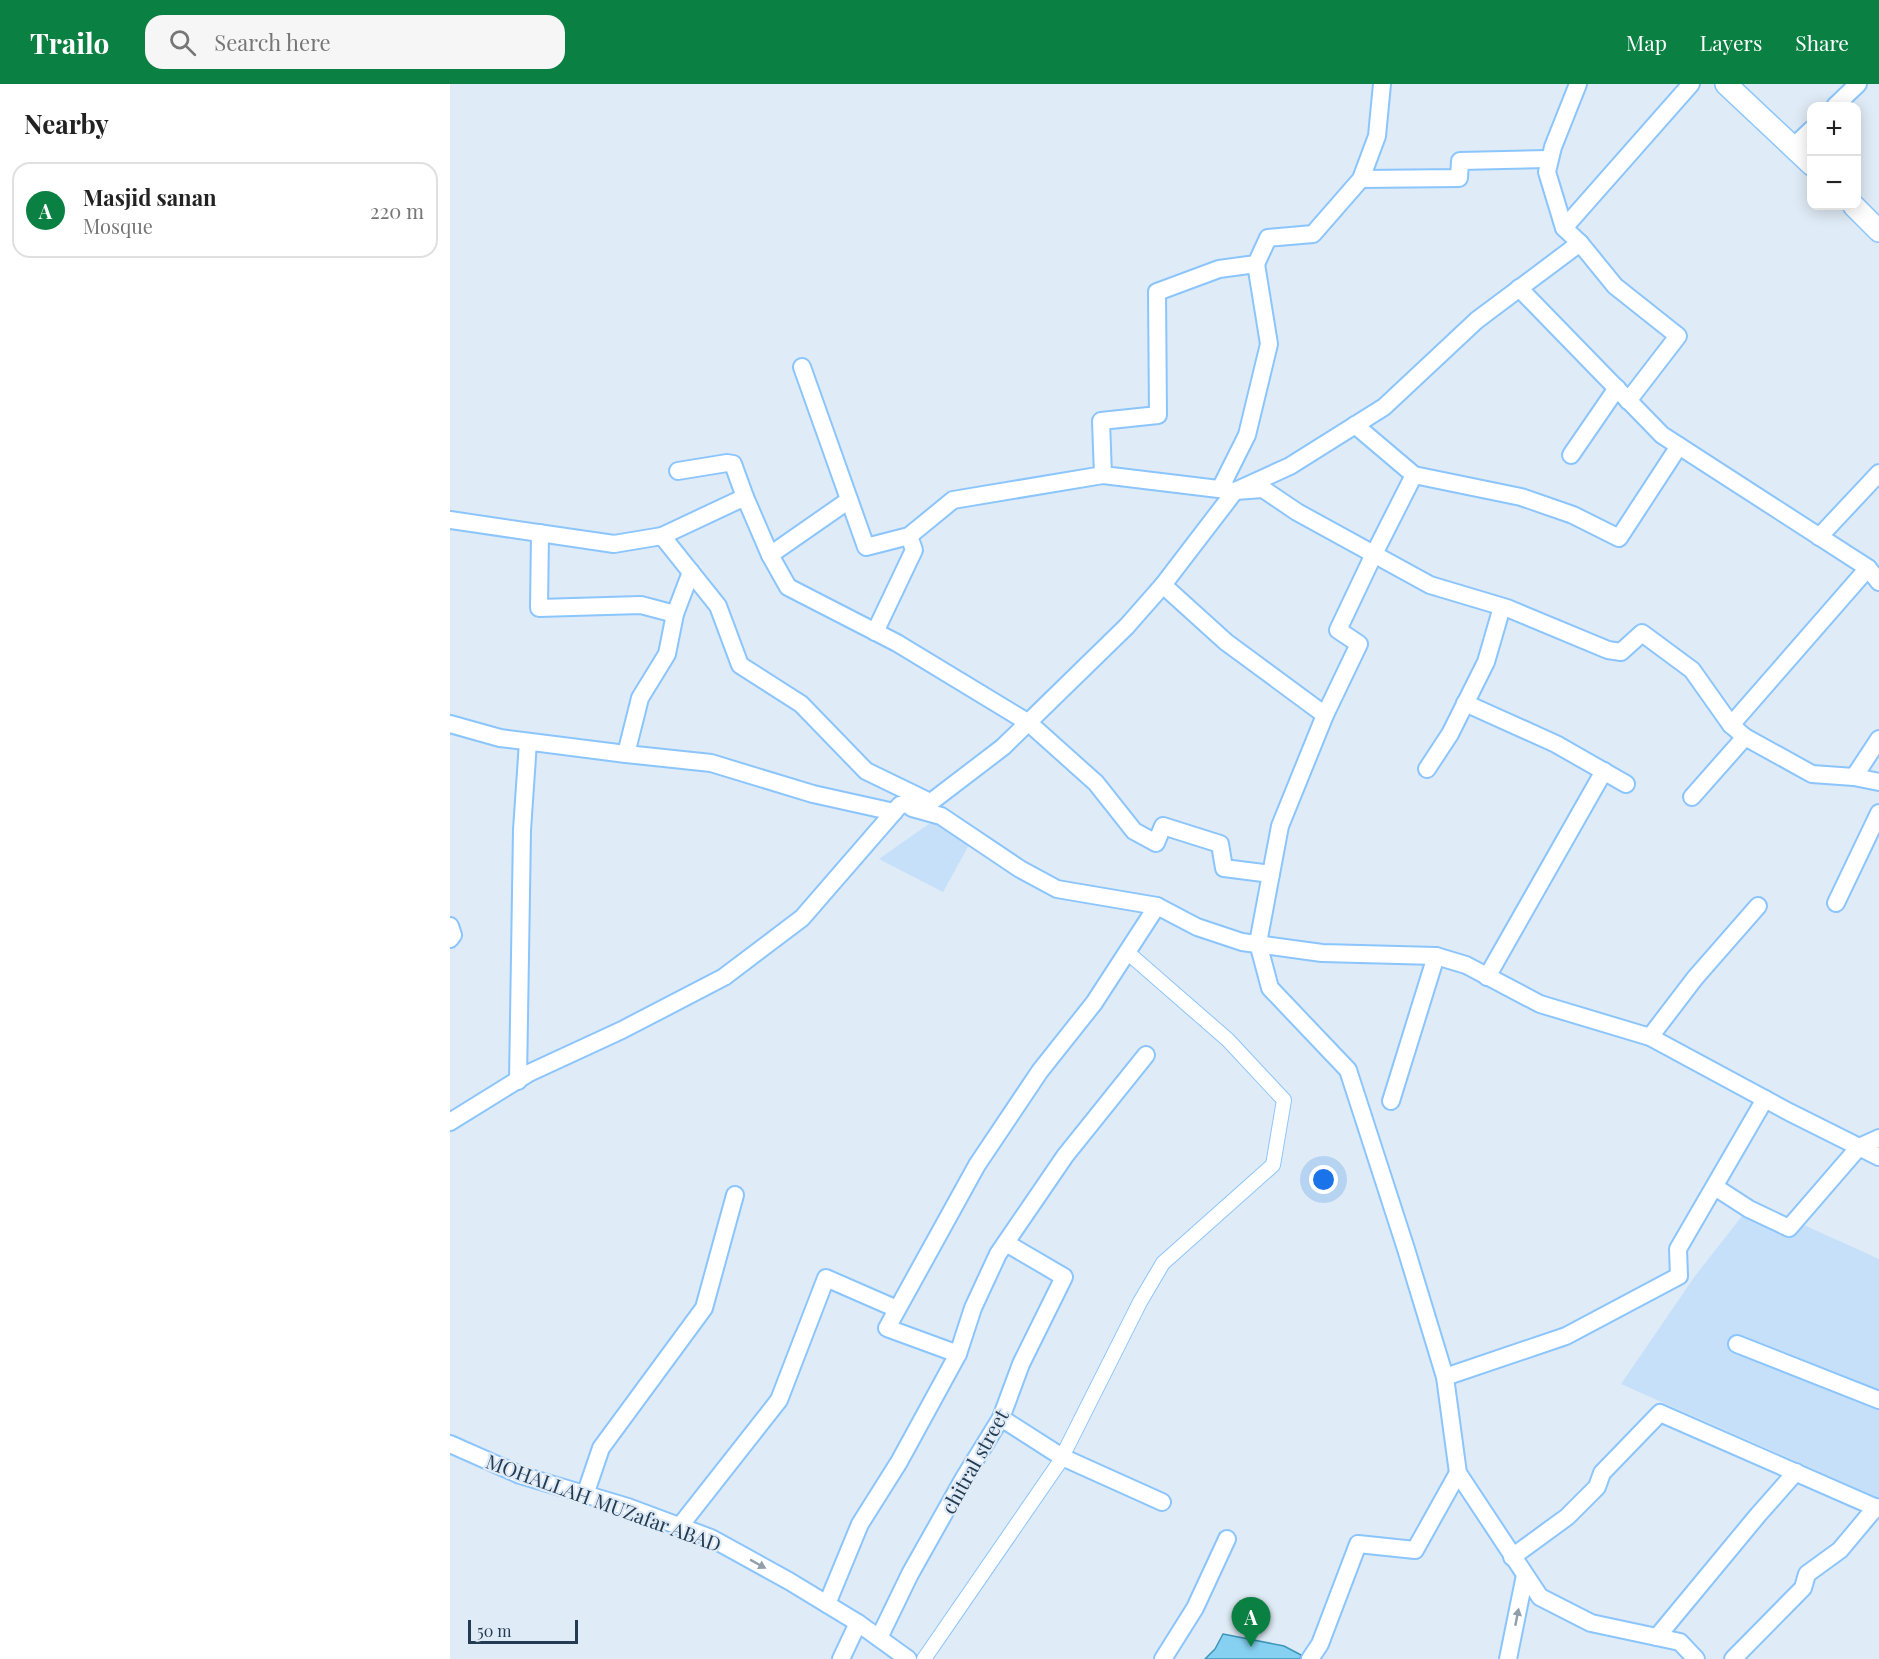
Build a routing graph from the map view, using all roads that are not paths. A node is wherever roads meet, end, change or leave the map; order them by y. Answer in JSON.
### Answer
{"nodes":[{"id":1,"x":1382,"y":84,"type":"edge"},
{"id":2,"x":1578,"y":84,"type":"edge"},
{"id":3,"x":1692,"y":84,"type":"edge"},
{"id":4,"x":1726,"y":84,"type":"edge"},
{"id":5,"x":1858,"y":84,"type":"edge"},
{"id":6,"x":1839,"y":102,"type":"edge"},
{"id":7,"x":1807,"y":134,"type":"edge"},
{"id":8,"x":1793,"y":147,"type":"junction"},
{"id":9,"x":1549,"y":159,"type":"junction"},
{"id":10,"x":1807,"y":160,"type":"edge"},
{"id":11,"x":1362,"y":179,"type":"junction"},
{"id":12,"x":1858,"y":210,"type":"edge"},
{"id":13,"x":1564,"y":228,"type":"junction"},
{"id":14,"x":1879,"y":231,"type":"edge"},
{"id":15,"x":1580,"y":243,"type":"junction"},
{"id":16,"x":1256,"y":264,"type":"junction"},
{"id":17,"x":1520,"y":288,"type":"junction"},
{"id":18,"x":802,"y":367,"type":"dead end"},
{"id":19,"x":1623,"y":394,"type":"junction"},
{"id":20,"x":1355,"y":425,"type":"junction"},
{"id":21,"x":1679,"y":446,"type":"junction"},
{"id":22,"x":1571,"y":455,"type":"dead end"},
{"id":23,"x":678,"y":471,"type":"dead end"},
{"id":24,"x":1879,"y":473,"type":"edge"},
{"id":25,"x":1103,"y":475,"type":"junction"},
{"id":26,"x":1414,"y":475,"type":"junction"},
{"id":27,"x":1228,"y":490,"type":"junction"},
{"id":28,"x":745,"y":497,"type":"junction"},
{"id":29,"x":849,"y":500,"type":"junction"},
{"id":30,"x":450,"y":520,"type":"edge"},
{"id":31,"x":540,"y":533,"type":"junction"},
{"id":32,"x":662,"y":536,"type":"junction"},
{"id":33,"x":909,"y":536,"type":"junction"},
{"id":34,"x":1819,"y":537,"type":"junction"},
{"id":35,"x":1374,"y":554,"type":"junction"},
{"id":36,"x":770,"y":555,"type":"junction"},
{"id":37,"x":1868,"y":568,"type":"junction"},
{"id":38,"x":691,"y":572,"type":"junction"},
{"id":39,"x":1879,"y":582,"type":"edge"},
{"id":40,"x":1163,"y":585,"type":"junction"},
{"id":41,"x":1502,"y":607,"type":"junction"},
{"id":42,"x":675,"y":614,"type":"junction"},
{"id":43,"x":875,"y":632,"type":"junction"},
{"id":44,"x":1464,"y":703,"type":"junction"},
{"id":45,"x":1325,"y":715,"type":"junction"},
{"id":46,"x":1029,"y":723,"type":"junction"},
{"id":47,"x":450,"y":724,"type":"edge"},
{"id":48,"x":1731,"y":725,"type":"junction"},
{"id":49,"x":1745,"y":737,"type":"junction"},
{"id":50,"x":1879,"y":740,"type":"edge"},
{"id":51,"x":528,"y":742,"type":"junction"},
{"id":52,"x":626,"y":754,"type":"junction"},
{"id":53,"x":1427,"y":769,"type":"dead end"},
{"id":54,"x":1604,"y":771,"type":"junction"},
{"id":55,"x":1854,"y":777,"type":"junction"},
{"id":56,"x":1879,"y":782,"type":"edge"},
{"id":57,"x":1626,"y":783,"type":"dead end"},
{"id":58,"x":1692,"y":797,"type":"dead end"},
{"id":59,"x":931,"y":802,"type":"junction"},
{"id":60,"x":897,"y":809,"type":"junction"},
{"id":61,"x":1879,"y":813,"type":"edge"},
{"id":62,"x":1271,"y":874,"type":"junction"},
{"id":63,"x":1836,"y":903,"type":"dead end"},
{"id":64,"x":1157,"y":906,"type":"junction"},
{"id":65,"x":1758,"y":906,"type":"dead end"},
{"id":66,"x":450,"y":926,"type":"edge"},
{"id":67,"x":450,"y":939,"type":"edge"},
{"id":68,"x":1258,"y":943,"type":"junction"},
{"id":69,"x":1126,"y":952,"type":"junction"},
{"id":70,"x":1436,"y":956,"type":"junction"},
{"id":71,"x":1487,"y":976,"type":"junction"},
{"id":72,"x":1650,"y":1037,"type":"junction"},
{"id":73,"x":1146,"y":1055,"type":"dead end"},
{"id":74,"x":518,"y":1081,"type":"junction"},
{"id":75,"x":1765,"y":1100,"type":"junction"},
{"id":76,"x":1392,"y":1101,"type":"dead end"},
{"id":77,"x":450,"y":1122,"type":"edge"},
{"id":78,"x":1879,"y":1138,"type":"edge"},
{"id":79,"x":1859,"y":1147,"type":"junction"},
{"id":80,"x":1879,"y":1157,"type":"edge"},
{"id":81,"x":1714,"y":1187,"type":"junction"},
{"id":82,"x":735,"y":1195,"type":"dead end"},
{"id":83,"x":1006,"y":1243,"type":"junction"},
{"id":84,"x":897,"y":1309,"type":"junction"},
{"id":85,"x":1737,"y":1344,"type":"dead end"},
{"id":86,"x":958,"y":1354,"type":"junction"},
{"id":87,"x":1445,"y":1377,"type":"junction"},
{"id":88,"x":1879,"y":1400,"type":"edge"},
{"id":89,"x":1001,"y":1418,"type":"junction"},
{"id":90,"x":450,"y":1444,"type":"edge"},
{"id":91,"x":1062,"y":1457,"type":"junction"},
{"id":92,"x":1796,"y":1472,"type":"junction"},
{"id":93,"x":1458,"y":1473,"type":"junction"},
{"id":94,"x":585,"y":1495,"type":"junction"},
{"id":95,"x":1162,"y":1502,"type":"dead end"},
{"id":96,"x":1877,"y":1508,"type":"edge"},
{"id":97,"x":680,"y":1526,"type":"junction"},
{"id":98,"x":1227,"y":1539,"type":"dead end"},
{"id":99,"x":1512,"y":1557,"type":"junction"},
{"id":100,"x":1525,"y":1575,"type":"junction"},
{"id":101,"x":827,"y":1604,"type":"junction"},
{"id":102,"x":858,"y":1623,"type":"junction"},
{"id":103,"x":1657,"y":1637,"type":"junction"},
{"id":104,"x":879,"y":1638,"type":"junction"},
{"id":105,"x":841,"y":1659,"type":"edge"},
{"id":106,"x":908,"y":1659,"type":"edge"},
{"id":107,"x":924,"y":1659,"type":"edge"},
{"id":108,"x":1163,"y":1659,"type":"edge"},
{"id":109,"x":1310,"y":1659,"type":"edge"},
{"id":110,"x":1508,"y":1659,"type":"edge"},
{"id":111,"x":1696,"y":1659,"type":"edge"},
{"id":112,"x":1733,"y":1659,"type":"edge"}],
"edges":[{"from":1,"to":11,"type":"street"},
{"from":2,"to":9,"type":"street"},
{"from":3,"to":13,"type":"street"},
{"from":4,"to":8,"type":"street"},
{"from":5,"to":6,"type":"street"},
{"from":7,"to":8,"type":"street"},
{"from":8,"to":10,"type":"street"},
{"from":9,"to":11,"type":"street"},
{"from":9,"to":13,"type":"street"},
{"from":11,"to":16,"type":"street"},
{"from":12,"to":14,"type":"street"},
{"from":13,"to":15,"type":"street"},
{"from":15,"to":17,"type":"street"},
{"from":15,"to":19,"type":"street"},
{"from":16,"to":25,"type":"street"},
{"from":16,"to":27,"type":"street"},
{"from":17,"to":19,"type":"street"},
{"from":17,"to":20,"type":"street"},
{"from":18,"to":29,"type":"street"},
{"from":19,"to":21,"type":"street"},
{"from":19,"to":22,"type":"street"},
{"from":20,"to":26,"type":"street"},
{"from":20,"to":27,"type":"street"},
{"from":21,"to":26,"type":"street"},
{"from":21,"to":34,"type":"street"},
{"from":23,"to":28,"type":"street"},
{"from":24,"to":34,"type":"street"},
{"from":25,"to":27,"type":"street"},
{"from":25,"to":33,"type":"street"},
{"from":26,"to":35,"type":"street"},
{"from":27,"to":35,"type":"street"},
{"from":27,"to":40,"type":"street"},
{"from":28,"to":32,"type":"street"},
{"from":28,"to":36,"type":"street"},
{"from":29,"to":33,"type":"street"},
{"from":29,"to":36,"type":"street"},
{"from":30,"to":31,"type":"street"},
{"from":31,"to":32,"type":"street"},
{"from":31,"to":42,"type":"street"},
{"from":32,"to":38,"type":"street"},
{"from":33,"to":43,"type":"street"},
{"from":34,"to":37,"type":"street"},
{"from":35,"to":41,"type":"street"},
{"from":35,"to":45,"type":"street"},
{"from":36,"to":43,"type":"street"},
{"from":37,"to":39,"type":"street"},
{"from":37,"to":48,"type":"street"},
{"from":38,"to":42,"type":"street"},
{"from":38,"to":59,"type":"street"},
{"from":40,"to":45,"type":"street"},
{"from":40,"to":46,"type":"street"},
{"from":41,"to":44,"type":"street"},
{"from":41,"to":48,"type":"street"},
{"from":42,"to":52,"type":"street"},
{"from":43,"to":46,"type":"street"},
{"from":44,"to":53,"type":"street"},
{"from":44,"to":54,"type":"street"},
{"from":45,"to":62,"type":"street"},
{"from":46,"to":59,"type":"street"},
{"from":46,"to":62,"type":"street"},
{"from":47,"to":51,"type":"street"},
{"from":48,"to":49,"type":"street"},
{"from":49,"to":55,"type":"street"},
{"from":49,"to":58,"type":"street"},
{"from":50,"to":55,"type":"street"},
{"from":51,"to":52,"type":"street"},
{"from":51,"to":74,"type":"street"},
{"from":52,"to":60,"type":"street"},
{"from":54,"to":57,"type":"street"},
{"from":54,"to":71,"type":"street"},
{"from":55,"to":56,"type":"street"},
{"from":59,"to":60,"type":"street"},
{"from":60,"to":64,"type":"street"},
{"from":60,"to":74,"type":"street"},
{"from":61,"to":63,"type":"street"},
{"from":62,"to":68,"type":"street"},
{"from":64,"to":68,"type":"street"},
{"from":64,"to":69,"type":"street"},
{"from":65,"to":72,"type":"street"},
{"from":66,"to":67,"type":"street"},
{"from":68,"to":70,"type":"street"},
{"from":68,"to":87,"type":"street"},
{"from":69,"to":84,"type":"street"},
{"from":69,"to":91,"type":"street"},
{"from":70,"to":71,"type":"street"},
{"from":70,"to":76,"type":"street"},
{"from":71,"to":72,"type":"street"},
{"from":72,"to":75,"type":"street"},
{"from":73,"to":83,"type":"street"},
{"from":74,"to":77,"type":"street"},
{"from":75,"to":79,"type":"street"},
{"from":75,"to":81,"type":"street"},
{"from":78,"to":79,"type":"street"},
{"from":79,"to":80,"type":"street"},
{"from":79,"to":81,"type":"street"},
{"from":81,"to":87,"type":"street"},
{"from":82,"to":94,"type":"street"},
{"from":83,"to":86,"type":"street"},
{"from":83,"to":89,"type":"street","name":"chitral street"},
{"from":84,"to":86,"type":"street"},
{"from":84,"to":97,"type":"street"},
{"from":85,"to":88,"type":"street"},
{"from":86,"to":101,"type":"street"},
{"from":87,"to":93,"type":"street"},
{"from":89,"to":91,"type":"street"},
{"from":89,"to":104,"type":"street","name":"chitral street"},
{"from":90,"to":94,"type":"street","name":"MOHALLAH MUZafar ABAD"},
{"from":91,"to":95,"type":"street"},
{"from":91,"to":107,"type":"street"},
{"from":92,"to":96,"type":"street"},
{"from":92,"to":99,"type":"street"},
{"from":92,"to":103,"type":"street"},
{"from":93,"to":99,"type":"street"},
{"from":93,"to":109,"type":"street"},
{"from":94,"to":97,"type":"street","name":"MOHALLAH MUZafar ABAD"},
{"from":96,"to":112,"type":"street"},
{"from":97,"to":101,"type":"street","name":"MOHALLAH MUZafar ABAD","one_way":true},
{"from":98,"to":108,"type":"street"},
{"from":99,"to":100,"type":"street"},
{"from":100,"to":103,"type":"street"},
{"from":110,"to":100,"type":"street","one_way":true},
{"from":101,"to":102,"type":"street","name":"MOHALLAH MUZafar ABAD"},
{"from":102,"to":104,"type":"street","name":"MOHALLAH MUZafar ABAD"},
{"from":102,"to":105,"type":"street"},
{"from":103,"to":111,"type":"street"},
{"from":104,"to":106,"type":"street","name":"MOHALLAH MUZafar ABAD"}]}
